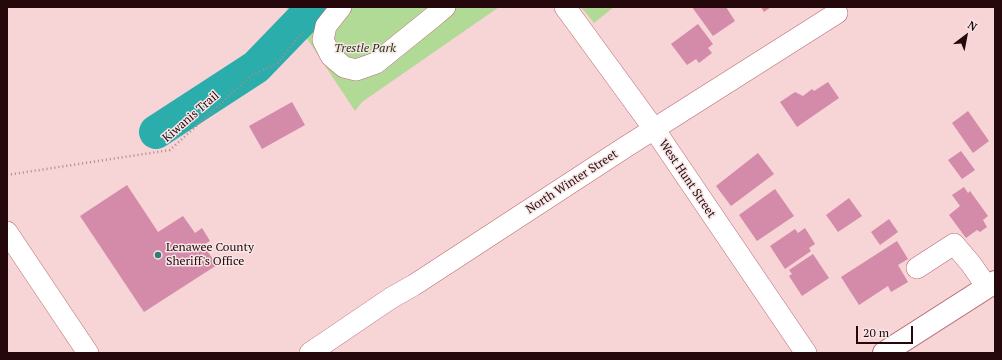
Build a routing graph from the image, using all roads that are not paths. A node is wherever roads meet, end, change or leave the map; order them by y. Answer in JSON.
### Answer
{"nodes":[{"id":1,"x":341,"y":7,"type":"edge"},
{"id":2,"x":445,"y":7,"type":"edge"},
{"id":3,"x":565,"y":7,"type":"edge"},
{"id":4,"x":837,"y":13,"type":"dead end"},
{"id":5,"x":654,"y":129,"type":"junction"},
{"id":6,"x":7,"y":232,"type":"edge"},
{"id":7,"x":917,"y":268,"type":"dead end"},
{"id":8,"x":991,"y":284,"type":"edge"},
{"id":9,"x":88,"y":353,"type":"edge"},
{"id":10,"x":310,"y":353,"type":"edge"},
{"id":11,"x":806,"y":353,"type":"edge"},
{"id":12,"x":884,"y":353,"type":"edge"}],
"edges":[{"from":1,"to":2,"type":"street"},
{"from":3,"to":5,"type":"street","name":"West Hunt Street"},
{"from":4,"to":5,"type":"street","name":"North Winter Street"},
{"from":5,"to":10,"type":"street","name":"North Winter Street"},
{"from":5,"to":11,"type":"street","name":"West Hunt Street"},
{"from":6,"to":9,"type":"street"},
{"from":7,"to":8,"type":"street"},
{"from":8,"to":12,"type":"main road"}]}
